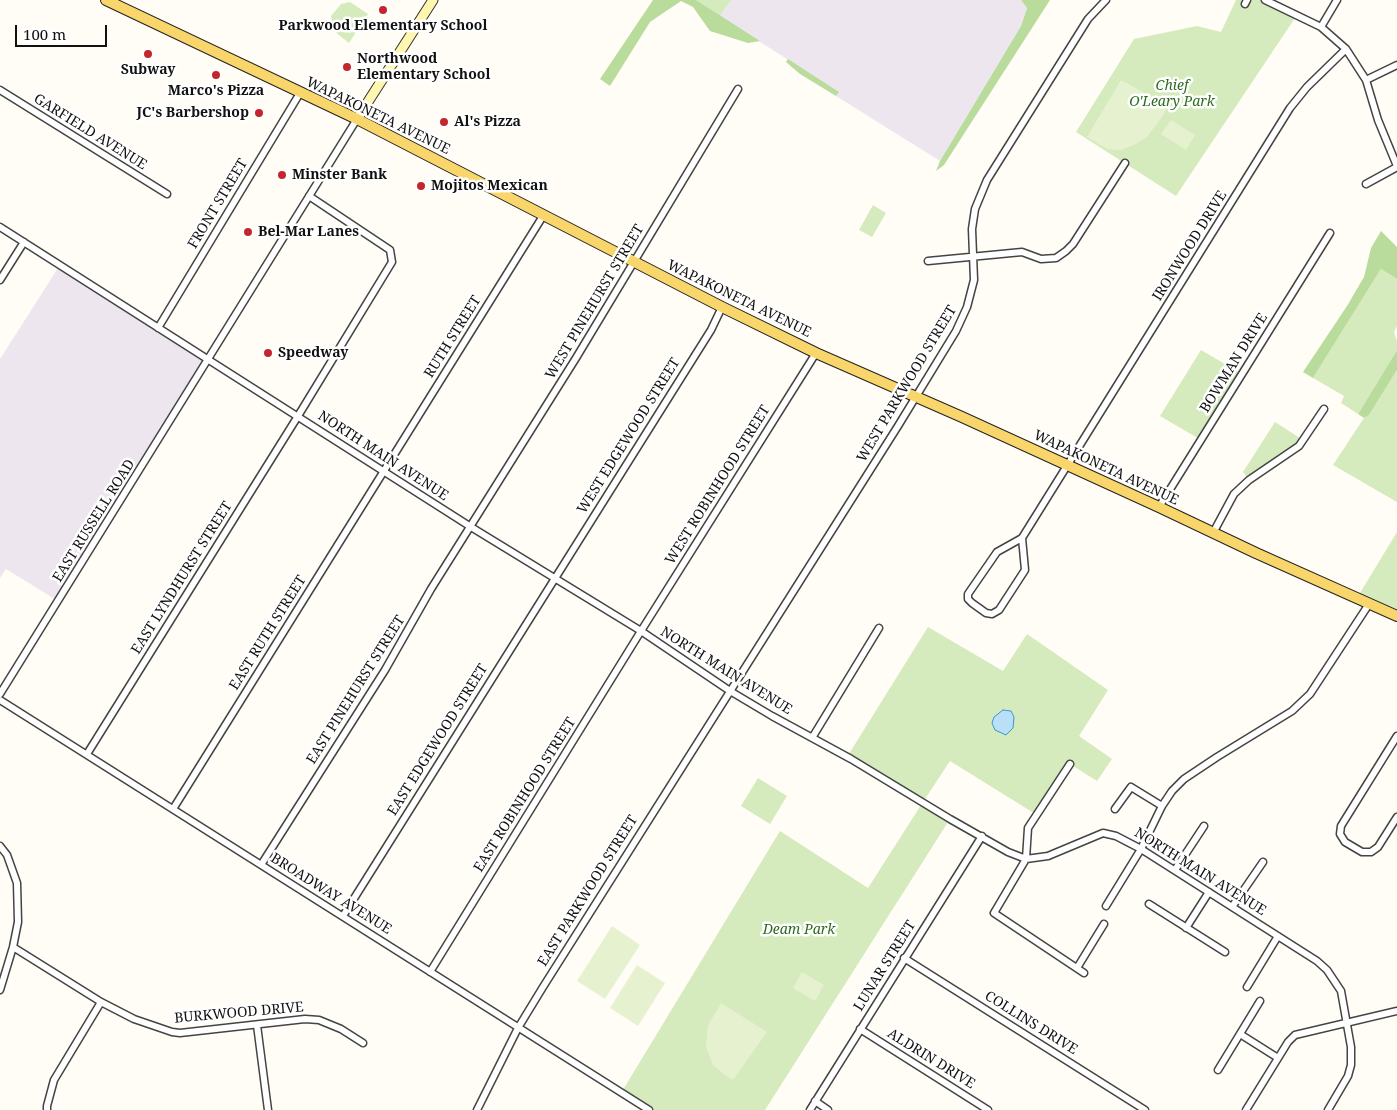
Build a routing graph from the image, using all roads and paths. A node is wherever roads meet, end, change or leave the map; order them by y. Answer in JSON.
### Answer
{"nodes":[{"id":1,"x":106,"y":0,"type":"edge"},
{"id":2,"x":433,"y":0,"type":"edge"},
{"id":3,"x":1106,"y":0,"type":"edge"},
{"id":4,"x":1265,"y":0,"type":"edge"},
{"id":5,"x":1337,"y":0,"type":"edge"},
{"id":6,"x":1321,"y":27,"type":"junction"},
{"id":7,"x":1346,"y":50,"type":"junction"},
{"id":8,"x":1397,"y":66,"type":"edge"},
{"id":9,"x":1366,"y":80,"type":"junction"},
{"id":10,"x":738,"y":89,"type":"dead end"},
{"id":11,"x":0,"y":90,"type":"edge"},
{"id":12,"x":300,"y":93,"type":"junction"},
{"id":13,"x":357,"y":119,"type":"junction"},
{"id":14,"x":1125,"y":163,"type":"dead end"},
{"id":15,"x":1397,"y":166,"type":"edge"},
{"id":16,"x":1366,"y":184,"type":"dead end"},
{"id":17,"x":167,"y":194,"type":"dead end"},
{"id":18,"x":309,"y":196,"type":"junction"},
{"id":19,"x":543,"y":216,"type":"junction"},
{"id":20,"x":0,"y":227,"type":"edge"},
{"id":21,"x":1330,"y":233,"type":"dead end"},
{"id":22,"x":24,"y":242,"type":"junction"},
{"id":23,"x":973,"y":258,"type":"junction"},
{"id":24,"x":928,"y":261,"type":"dead end"},
{"id":25,"x":634,"y":263,"type":"junction"},
{"id":26,"x":0,"y":280,"type":"edge"},
{"id":27,"x":722,"y":307,"type":"junction"},
{"id":28,"x":158,"y":328,"type":"junction"},
{"id":29,"x":816,"y":352,"type":"junction"},
{"id":30,"x":209,"y":360,"type":"junction"},
{"id":31,"x":915,"y":398,"type":"junction"},
{"id":32,"x":1324,"y":409,"type":"dead end"},
{"id":33,"x":298,"y":416,"type":"junction"},
{"id":34,"x":1068,"y":466,"type":"junction"},
{"id":35,"x":384,"y":472,"type":"junction"},
{"id":36,"x":1159,"y":507,"type":"junction"},
{"id":37,"x":471,"y":527,"type":"junction"},
{"id":38,"x":1213,"y":532,"type":"junction"},
{"id":39,"x":1022,"y":538,"type":"junction"},
{"id":40,"x":555,"y":578,"type":"junction"},
{"id":41,"x":1369,"y":604,"type":"junction"},
{"id":42,"x":1397,"y":616,"type":"edge"},
{"id":43,"x":879,"y":628,"type":"dead end"},
{"id":44,"x":640,"y":631,"type":"junction"},
{"id":45,"x":730,"y":691,"type":"junction"},
{"id":46,"x":0,"y":694,"type":"edge"},
{"id":47,"x":0,"y":700,"type":"edge"},
{"id":48,"x":1397,"y":736,"type":"edge"},
{"id":49,"x":812,"y":738,"type":"junction"},
{"id":50,"x":87,"y":754,"type":"junction"},
{"id":51,"x":1070,"y":764,"type":"dead end"},
{"id":52,"x":1162,"y":806,"type":"junction"},
{"id":53,"x":173,"y":809,"type":"junction"},
{"id":54,"x":1116,"y":809,"type":"dead end"},
{"id":55,"x":1397,"y":817,"type":"edge"},
{"id":56,"x":1204,"y":826,"type":"dead end"},
{"id":57,"x":982,"y":836,"type":"junction"},
{"id":58,"x":0,"y":846,"type":"edge"},
{"id":59,"x":1141,"y":849,"type":"junction"},
{"id":60,"x":1026,"y":859,"type":"junction"},
{"id":61,"x":1263,"y":862,"type":"dead end"},
{"id":62,"x":261,"y":865,"type":"junction"},
{"id":63,"x":1175,"y":870,"type":"junction"},
{"id":64,"x":1209,"y":892,"type":"junction"},
{"id":65,"x":1150,"y":904,"type":"dead end"},
{"id":66,"x":1106,"y":906,"type":"dead end"},
{"id":67,"x":1232,"y":907,"type":"junction"},
{"id":68,"x":343,"y":916,"type":"junction"},
{"id":69,"x":1104,"y":924,"type":"dead end"},
{"id":70,"x":1186,"y":928,"type":"junction"},
{"id":71,"x":1278,"y":936,"type":"junction"},
{"id":72,"x":13,"y":947,"type":"junction"},
{"id":73,"x":1225,"y":952,"type":"dead end"},
{"id":74,"x":904,"y":958,"type":"junction"},
{"id":75,"x":1077,"y":968,"type":"junction"},
{"id":76,"x":430,"y":972,"type":"junction"},
{"id":77,"x":1084,"y":973,"type":"dead end"},
{"id":78,"x":1247,"y":987,"type":"dead end"},
{"id":79,"x":0,"y":988,"type":"edge"},
{"id":80,"x":1260,"y":1001,"type":"dead end"},
{"id":81,"x":101,"y":1002,"type":"junction"},
{"id":82,"x":1397,"y":1011,"type":"edge"},
{"id":83,"x":1347,"y":1023,"type":"junction"},
{"id":84,"x":257,"y":1025,"type":"junction"},
{"id":85,"x":518,"y":1028,"type":"junction"},
{"id":86,"x":860,"y":1029,"type":"junction"},
{"id":87,"x":1240,"y":1034,"type":"junction"},
{"id":88,"x":363,"y":1043,"type":"dead end"},
{"id":89,"x":1278,"y":1058,"type":"junction"},
{"id":90,"x":1218,"y":1070,"type":"dead end"},
{"id":91,"x":815,"y":1102,"type":"junction"},
{"id":92,"x":47,"y":1110,"type":"edge"},
{"id":93,"x":268,"y":1110,"type":"edge"},
{"id":94,"x":477,"y":1110,"type":"edge"},
{"id":95,"x":649,"y":1110,"type":"edge"},
{"id":96,"x":810,"y":1110,"type":"edge"},
{"id":97,"x":828,"y":1110,"type":"edge"},
{"id":98,"x":988,"y":1110,"type":"edge"},
{"id":99,"x":1145,"y":1110,"type":"edge"},
{"id":100,"x":1246,"y":1110,"type":"edge"},
{"id":101,"x":1328,"y":1110,"type":"edge"}],
"edges":[{"from":1,"to":12,"type":"main road","name":"WAPAKONETA AVENUE"},
{"from":2,"to":13,"type":"main road"},
{"from":3,"to":23,"type":"street","name":"WEST PARKWOOD STREET"},
{"from":4,"to":6,"type":"street"},
{"from":5,"to":6,"type":"street"},
{"from":6,"to":7,"type":"street"},
{"from":7,"to":9,"type":"street"},
{"from":7,"to":34,"type":"street","name":"IRONWOOD DRIVE"},
{"from":8,"to":9,"type":"street"},
{"from":9,"to":15,"type":"street"},
{"from":10,"to":25,"type":"street","name":"WEST PINEHURST STREET"},
{"from":11,"to":17,"type":"street","name":"GARFIELD AVENUE"},
{"from":12,"to":13,"type":"main road","name":"WAPAKONETA AVENUE"},
{"from":12,"to":28,"type":"street","name":"FRONT STREET"},
{"from":13,"to":18,"type":"street","name":"EAST RUSSELL ROAD"},
{"from":13,"to":19,"type":"main road","name":"WAPAKONETA AVENUE"},
{"from":14,"to":23,"type":"street"},
{"from":15,"to":16,"type":"street"},
{"from":18,"to":30,"type":"street","name":"EAST RUSSELL ROAD"},
{"from":18,"to":33,"type":"street","name":"EAST LYNDHURST STREET"},
{"from":19,"to":25,"type":"main road","name":"WAPAKONETA AVENUE"},
{"from":19,"to":35,"type":"street","name":"RUTH STREET"},
{"from":20,"to":22,"type":"street","name":"NORTH MAIN AVENUE"},
{"from":21,"to":36,"type":"street","name":"BOWMAN DRIVE"},
{"from":22,"to":26,"type":"street"},
{"from":22,"to":28,"type":"street","name":"NORTH MAIN AVENUE"},
{"from":23,"to":24,"type":"street"},
{"from":23,"to":31,"type":"street","name":"WEST PARKWOOD STREET"},
{"from":25,"to":27,"type":"main road","name":"WAPAKONETA AVENUE"},
{"from":25,"to":37,"type":"street","name":"WEST PINEHURST STREET"},
{"from":27,"to":29,"type":"main road","name":"WAPAKONETA AVENUE"},
{"from":27,"to":40,"type":"street","name":"WEST EDGEWOOD STREET"},
{"from":28,"to":30,"type":"street","name":"NORTH MAIN AVENUE"},
{"from":29,"to":31,"type":"main road","name":"WAPAKONETA AVENUE"},
{"from":29,"to":44,"type":"street","name":"WEST ROBINHOOD STREET"},
{"from":30,"to":33,"type":"street","name":"NORTH MAIN AVENUE"},
{"from":30,"to":46,"type":"street","name":"EAST RUSSELL ROAD"},
{"from":31,"to":34,"type":"main road","name":"WAPAKONETA AVENUE"},
{"from":31,"to":45,"type":"street","name":"WEST PARKWOOD STREET"},
{"from":32,"to":38,"type":"street"},
{"from":33,"to":35,"type":"street","name":"NORTH MAIN AVENUE"},
{"from":33,"to":50,"type":"street","name":"EAST LYNDHURST STREET"},
{"from":34,"to":36,"type":"main road","name":"WAPAKONETA AVENUE"},
{"from":34,"to":39,"type":"street","name":"IRONWOOD DRIVE"},
{"from":35,"to":37,"type":"street","name":"NORTH MAIN AVENUE"},
{"from":35,"to":53,"type":"street","name":"EAST RUTH STREET"},
{"from":36,"to":38,"type":"main road","name":"WAPAKONETA AVENUE"},
{"from":37,"to":40,"type":"street","name":"NORTH MAIN AVENUE"},
{"from":37,"to":62,"type":"street","name":"EAST PINEHURST STREET"},
{"from":38,"to":41,"type":"main road","name":"WAPAKONETA AVENUE"},
{"from":39,"to":39,"type":"street"},
{"from":40,"to":44,"type":"street","name":"NORTH MAIN AVENUE"},
{"from":40,"to":68,"type":"street","name":"EAST EDGEWOOD STREET"},
{"from":41,"to":42,"type":"main road","name":"WAPAKONETA AVENUE"},
{"from":41,"to":52,"type":"street"},
{"from":43,"to":49,"type":"street"},
{"from":44,"to":45,"type":"street","name":"NORTH MAIN AVENUE"},
{"from":44,"to":76,"type":"street","name":"EAST ROBINHOOD STREET"},
{"from":45,"to":49,"type":"street","name":"NORTH MAIN AVENUE"},
{"from":45,"to":85,"type":"street","name":"EAST PARKWOOD STREET"},
{"from":47,"to":50,"type":"street","name":"BROADWAY AVENUE"},
{"from":48,"to":55,"type":"street"},
{"from":49,"to":57,"type":"street","name":"NORTH MAIN AVENUE"},
{"from":50,"to":53,"type":"street","name":"BROADWAY AVENUE"},
{"from":51,"to":60,"type":"street"},
{"from":52,"to":54,"type":"street"},
{"from":52,"to":59,"type":"street"},
{"from":53,"to":62,"type":"street","name":"BROADWAY AVENUE"},
{"from":56,"to":63,"type":"street"},
{"from":57,"to":60,"type":"street","name":"NORTH MAIN AVENUE"},
{"from":57,"to":74,"type":"street","name":"LUNAR STREET"},
{"from":58,"to":72,"type":"street"},
{"from":59,"to":60,"type":"street","name":"NORTH MAIN AVENUE"},
{"from":59,"to":63,"type":"street","name":"NORTH MAIN AVENUE"},
{"from":59,"to":66,"type":"street"},
{"from":60,"to":75,"type":"street"},
{"from":61,"to":67,"type":"street"},
{"from":62,"to":68,"type":"street","name":"BROADWAY AVENUE"},
{"from":63,"to":64,"type":"street","name":"NORTH MAIN AVENUE"},
{"from":64,"to":67,"type":"street","name":"NORTH MAIN AVENUE"},
{"from":64,"to":70,"type":"street"},
{"from":65,"to":70,"type":"street"},
{"from":67,"to":71,"type":"street","name":"NORTH MAIN AVENUE"},
{"from":68,"to":76,"type":"street","name":"BROADWAY AVENUE"},
{"from":69,"to":75,"type":"street"},
{"from":70,"to":73,"type":"street"},
{"from":71,"to":78,"type":"street"},
{"from":71,"to":83,"type":"street","name":"NORTH MAIN AVENUE"},
{"from":72,"to":79,"type":"street"},
{"from":72,"to":81,"type":"street","name":"BURKWOOD DRIVE"},
{"from":74,"to":86,"type":"street","name":"LUNAR STREET"},
{"from":74,"to":99,"type":"street","name":"COLLINS DRIVE"},
{"from":75,"to":77,"type":"street"},
{"from":76,"to":85,"type":"street","name":"BROADWAY AVENUE"},
{"from":80,"to":87,"type":"street"},
{"from":81,"to":84,"type":"street","name":"BURKWOOD DRIVE"},
{"from":81,"to":92,"type":"street"},
{"from":82,"to":83,"type":"street"},
{"from":83,"to":89,"type":"street"},
{"from":83,"to":101,"type":"street","name":"NORTH MAIN AVENUE"},
{"from":84,"to":88,"type":"street","name":"BURKWOOD DRIVE"},
{"from":84,"to":93,"type":"street"},
{"from":85,"to":94,"type":"street","name":"EAST PARKWOOD STREET"},
{"from":85,"to":95,"type":"street","name":"BROADWAY AVENUE"},
{"from":86,"to":91,"type":"street","name":"LUNAR STREET"},
{"from":86,"to":98,"type":"street","name":"ALDRIN DRIVE"},
{"from":87,"to":89,"type":"street"},
{"from":87,"to":90,"type":"street"},
{"from":89,"to":100,"type":"street"},
{"from":91,"to":96,"type":"street","name":"LUNAR STREET"},
{"from":91,"to":97,"type":"street"}]}
